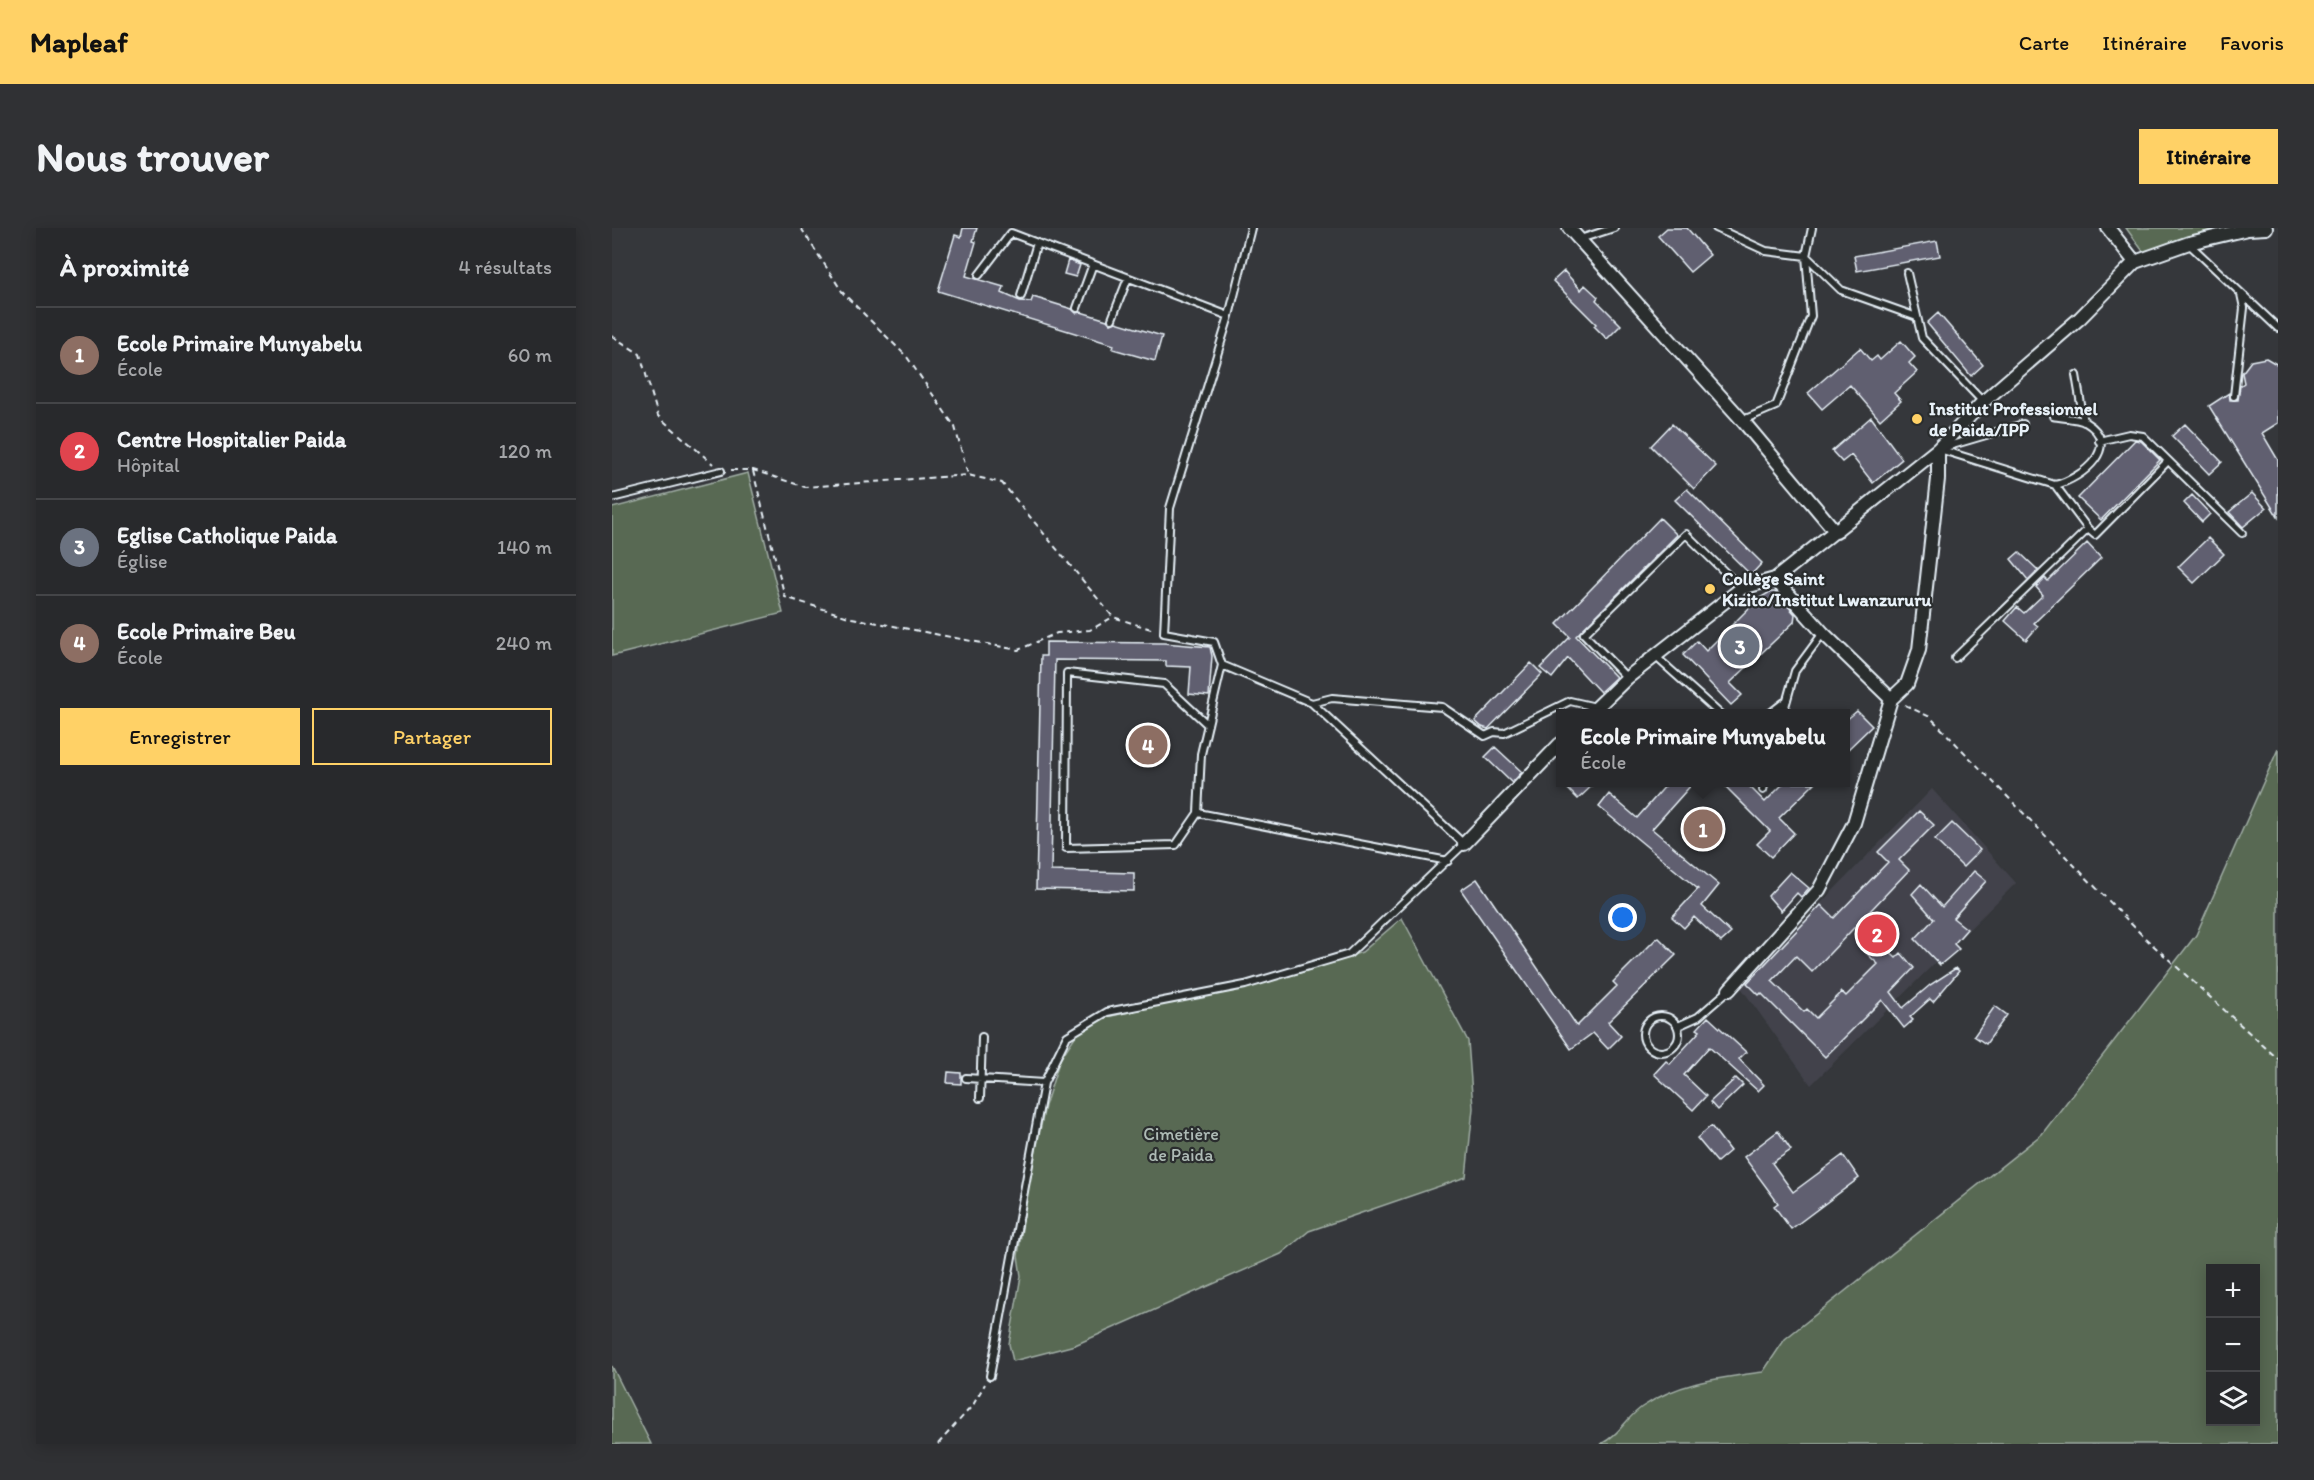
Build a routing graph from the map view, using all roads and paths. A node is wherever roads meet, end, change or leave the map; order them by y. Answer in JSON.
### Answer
{"nodes":[{"id":1,"x":801,"y":228,"type":"edge"},
{"id":2,"x":1251,"y":228,"type":"edge"},
{"id":3,"x":1569,"y":228,"type":"edge"},
{"id":4,"x":1614,"y":228,"type":"edge"},
{"id":5,"x":1716,"y":228,"type":"edge"},
{"id":6,"x":1812,"y":228,"type":"edge"},
{"id":7,"x":2108,"y":228,"type":"edge"},
{"id":8,"x":2266,"y":228,"type":"edge"},
{"id":9,"x":1580,"y":240,"type":"junction"},
{"id":10,"x":1037,"y":243,"type":"junction"},
{"id":11,"x":2188,"y":243,"type":"junction"},
{"id":12,"x":1806,"y":255,"type":"junction"},
{"id":13,"x":2135,"y":262,"type":"junction"},
{"id":14,"x":1093,"y":264,"type":"junction"},
{"id":15,"x":1907,"y":273,"type":"dead end"},
{"id":16,"x":979,"y":275,"type":"dead end"},
{"id":17,"x":1128,"y":278,"type":"junction"},
{"id":18,"x":2241,"y":294,"type":"junction"},
{"id":19,"x":1021,"y":296,"type":"dead end"},
{"id":20,"x":1077,"y":308,"type":"dead end"},
{"id":21,"x":1229,"y":316,"type":"junction"},
{"id":22,"x":1917,"y":317,"type":"junction"},
{"id":23,"x":1112,"y":319,"type":"dead end"},
{"id":24,"x":2278,"y":328,"type":"edge"},
{"id":25,"x":612,"y":336,"type":"edge"},
{"id":26,"x":2076,"y":375,"type":"dead end"},
{"id":27,"x":2234,"y":396,"type":"dead end"},
{"id":28,"x":1983,"y":402,"type":"junction"},
{"id":29,"x":2053,"y":416,"type":"dead end"},
{"id":30,"x":1742,"y":420,"type":"junction"},
{"id":31,"x":2084,"y":422,"type":"junction"},
{"id":32,"x":2023,"y":424,"type":"dead end"},
{"id":33,"x":2098,"y":441,"type":"junction"},
{"id":34,"x":1938,"y":449,"type":"junction"},
{"id":35,"x":2167,"y":462,"type":"junction"},
{"id":36,"x":753,"y":470,"type":"junction"},
{"id":37,"x":721,"y":471,"type":"junction"},
{"id":38,"x":968,"y":475,"type":"junction"},
{"id":39,"x":2055,"y":485,"type":"junction"},
{"id":40,"x":612,"y":498,"type":"edge"},
{"id":41,"x":2088,"y":528,"type":"junction"},
{"id":42,"x":1836,"y":532,"type":"junction"},
{"id":43,"x":2242,"y":532,"type":"dead end"},
{"id":44,"x":1775,"y":579,"type":"junction"},
{"id":45,"x":1742,"y":588,"type":"junction"},
{"id":46,"x":1113,"y":617,"type":"junction"},
{"id":47,"x":1164,"y":633,"type":"junction"},
{"id":48,"x":1823,"y":633,"type":"junction"},
{"id":49,"x":1654,"y":655,"type":"junction"},
{"id":50,"x":1954,"y":658,"type":"dead end"},
{"id":51,"x":1222,"y":665,"type":"junction"},
{"id":52,"x":1627,"y":678,"type":"junction"},
{"id":53,"x":1892,"y":699,"type":"junction"},
{"id":54,"x":1787,"y":700,"type":"junction"},
{"id":55,"x":1312,"y":703,"type":"junction"},
{"id":56,"x":1590,"y":709,"type":"edge"},
{"id":57,"x":1594,"y":709,"type":"edge"},
{"id":58,"x":1714,"y":709,"type":"edge"},
{"id":59,"x":1775,"y":709,"type":"edge"},
{"id":60,"x":1785,"y":709,"type":"edge"},
{"id":61,"x":1208,"y":725,"type":"junction"},
{"id":62,"x":1556,"y":748,"type":"edge"},
{"id":63,"x":1198,"y":813,"type":"junction"},
{"id":64,"x":1464,"y":844,"type":"junction"},
{"id":65,"x":1448,"y":861,"type":"junction"},
{"id":66,"x":1729,"y":990,"type":"joint"},
{"id":67,"x":1678,"y":1026,"type":"junction"},
{"id":68,"x":982,"y":1037,"type":"dead end"},
{"id":69,"x":2278,"y":1059,"type":"edge"},
{"id":70,"x":966,"y":1078,"type":"dead end"},
{"id":71,"x":980,"y":1079,"type":"junction"},
{"id":72,"x":1044,"y":1083,"type":"junction"},
{"id":73,"x":980,"y":1098,"type":"dead end"},
{"id":74,"x":990,"y":1376,"type":"joint"},
{"id":75,"x":938,"y":1444,"type":"edge"}],
"edges":[{"from":1,"to":38,"type":"path"},
{"from":2,"to":21,"type":"lane"},
{"from":3,"to":9,"type":"street"},
{"from":4,"to":9,"type":"lane"},
{"from":5,"to":12,"type":"lane"},
{"from":6,"to":12,"type":"lane"},
{"from":7,"to":13,"type":"street"},
{"from":8,"to":11,"type":"street"},
{"from":9,"to":30,"type":"street"},
{"from":10,"to":14,"type":"lane"},
{"from":10,"to":16,"type":"lane"},
{"from":10,"to":19,"type":"lane"},
{"from":11,"to":13,"type":"street"},
{"from":11,"to":18,"type":"lane"},
{"from":12,"to":22,"type":"lane"},
{"from":12,"to":30,"type":"lane"},
{"from":13,"to":28,"type":"street"},
{"from":14,"to":17,"type":"lane"},
{"from":14,"to":20,"type":"lane"},
{"from":15,"to":22,"type":"lane"},
{"from":17,"to":21,"type":"lane"},
{"from":17,"to":23,"type":"lane"},
{"from":18,"to":24,"type":"lane"},
{"from":18,"to":27,"type":"lane"},
{"from":21,"to":47,"type":"lane"},
{"from":22,"to":28,"type":"lane"},
{"from":25,"to":37,"type":"path"},
{"from":26,"to":31,"type":"lane"},
{"from":28,"to":34,"type":"street"},
{"from":29,"to":31,"type":"lane"},
{"from":30,"to":42,"type":"street"},
{"from":31,"to":33,"type":"lane"},
{"from":32,"to":34,"type":"lane"},
{"from":33,"to":35,"type":"lane"},
{"from":33,"to":39,"type":"lane"},
{"from":34,"to":39,"type":"lane"},
{"from":34,"to":42,"type":"street"},
{"from":34,"to":53,"type":"street"},
{"from":35,"to":41,"type":"lane"},
{"from":35,"to":43,"type":"lane"},
{"from":36,"to":37,"type":"path"},
{"from":36,"to":38,"type":"path"},
{"from":36,"to":46,"type":"path"},
{"from":37,"to":40,"type":"lane"},
{"from":38,"to":46,"type":"path"},
{"from":39,"to":41,"type":"lane"},
{"from":41,"to":50,"type":"lane"},
{"from":42,"to":44,"type":"street"},
{"from":44,"to":45,"type":"street"},
{"from":44,"to":48,"type":"street"},
{"from":45,"to":49,"type":"street"},
{"from":45,"to":52,"type":"lane"},
{"from":46,"to":47,"type":"path"},
{"from":47,"to":51,"type":"lane"},
{"from":48,"to":53,"type":"street"},
{"from":48,"to":54,"type":"lane"},
{"from":49,"to":52,"type":"street"},
{"from":49,"to":58,"type":"lane"},
{"from":51,"to":55,"type":"lane"},
{"from":51,"to":61,"type":"lane"},
{"from":52,"to":57,"type":"street"},
{"from":53,"to":66,"type":"street"},
{"from":53,"to":69,"type":"path"},
{"from":54,"to":59,"type":"lane"},
{"from":54,"to":60,"type":"lane"},
{"from":55,"to":56,"type":"lane"},
{"from":55,"to":64,"type":"lane"},
{"from":61,"to":63,"type":"lane"},
{"from":61,"to":63,"type":"lane"},
{"from":62,"to":64,"type":"street"},
{"from":63,"to":65,"type":"lane"},
{"from":64,"to":65,"type":"lane"},
{"from":65,"to":72,"type":"lane"},
{"from":66,"to":67,"type":"lane"},
{"from":67,"to":67,"type":"lane"},
{"from":68,"to":71,"type":"lane"},
{"from":70,"to":71,"type":"lane"},
{"from":71,"to":72,"type":"lane"},
{"from":71,"to":73,"type":"lane"},
{"from":72,"to":74,"type":"lane"},
{"from":74,"to":75,"type":"path"}]}
